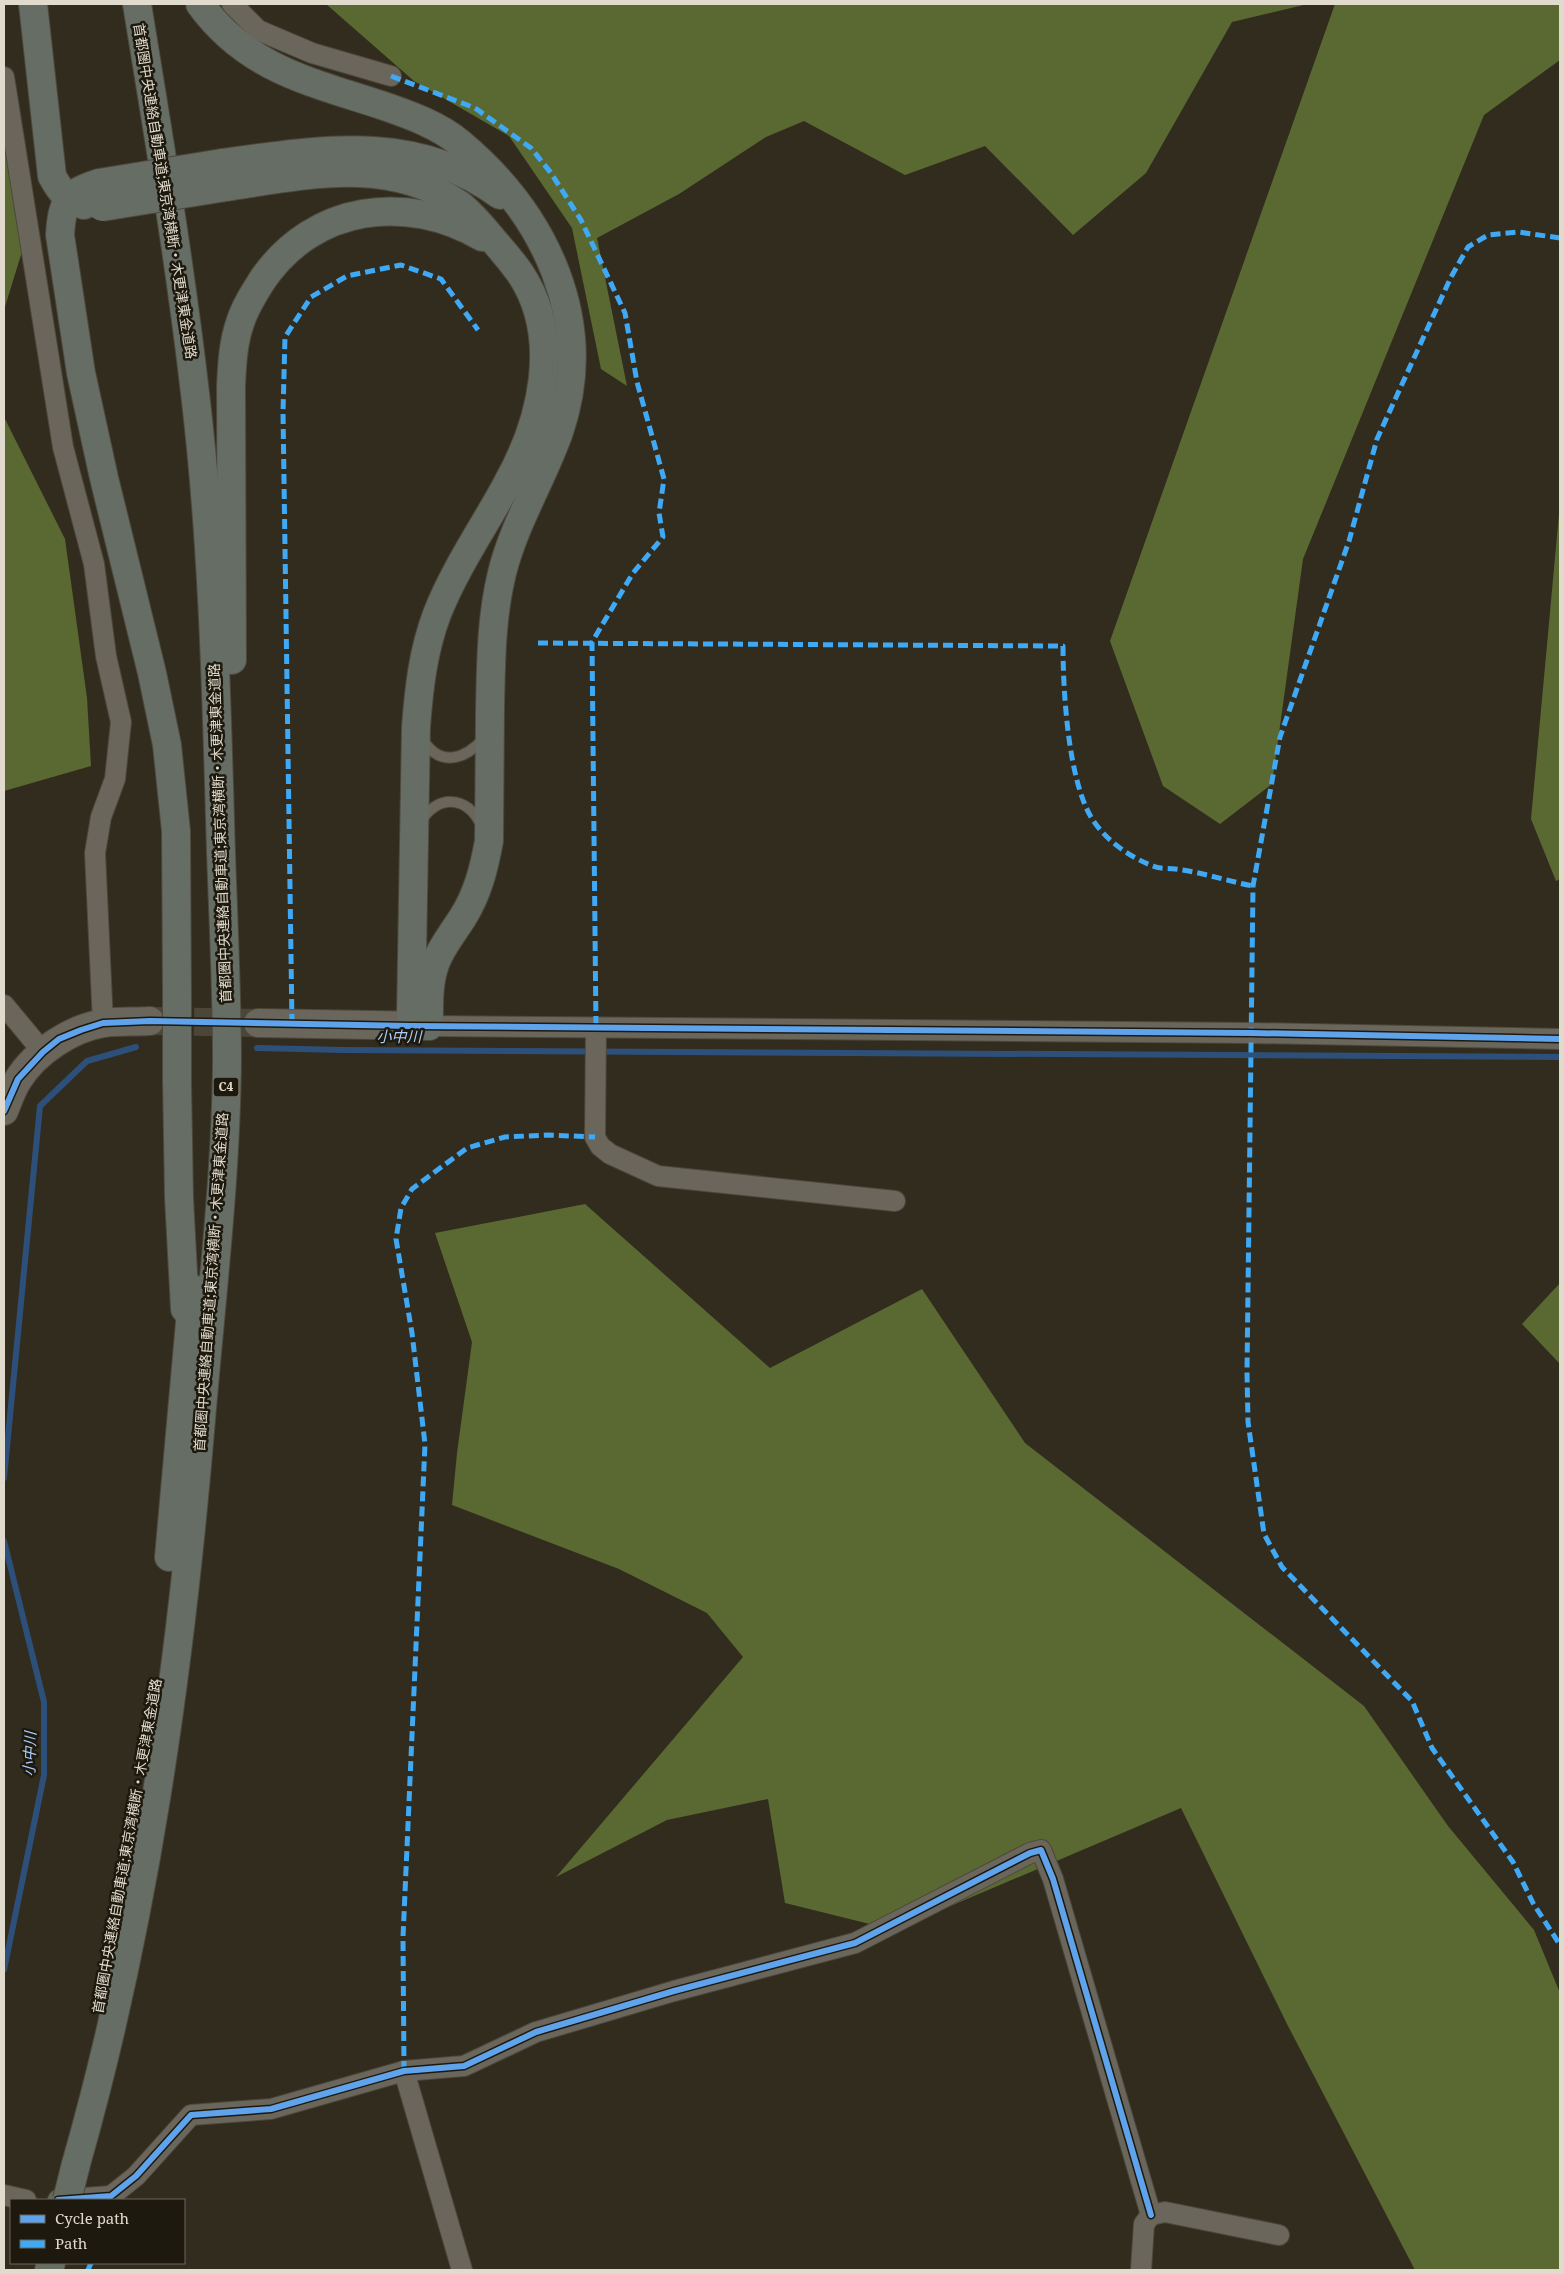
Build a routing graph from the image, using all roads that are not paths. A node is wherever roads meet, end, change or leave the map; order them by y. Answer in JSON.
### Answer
{"nodes":[{"id":1,"x":33,"y":4,"type":"edge"},
{"id":2,"x":124,"y":4,"type":"edge"},
{"id":3,"x":137,"y":4,"type":"edge"},
{"id":4,"x":200,"y":4,"type":"edge"},
{"id":5,"x":232,"y":4,"type":"edge"},
{"id":6,"x":391,"y":76,"type":"dead end"},
{"id":7,"x":4,"y":77,"type":"edge"},
{"id":8,"x":224,"y":175,"type":"junction"},
{"id":9,"x":68,"y":199,"type":"junction"},
{"id":10,"x":530,"y":220,"type":"junction"},
{"id":11,"x":504,"y":252,"type":"junction"},
{"id":12,"x":490,"y":723,"type":"junction"},
{"id":13,"x":416,"y":727,"type":"junction"},
{"id":14,"x":414,"y":835,"type":"junction"},
{"id":15,"x":488,"y":840,"type":"junction"},
{"id":16,"x":4,"y":1005,"type":"edge"},
{"id":17,"x":150,"y":1021,"type":"tunnel mouth"},
{"id":18,"x":103,"y":1023,"type":"junction"},
{"id":19,"x":258,"y":1023,"type":"tunnel mouth"},
{"id":20,"x":420,"y":1026,"type":"junction"},
{"id":21,"x":596,"y":1033,"type":"junction"},
{"id":22,"x":1560,"y":1039,"type":"edge"},
{"id":23,"x":43,"y":1052,"type":"junction"},
{"id":24,"x":227,"y":1061,"type":"junction"},
{"id":25,"x":4,"y":1112,"type":"edge"},
{"id":26,"x":894,"y":1201,"type":"dead end"},
{"id":27,"x":185,"y":1364,"type":"junction"},
{"id":28,"x":404,"y":2071,"type":"junction"},
{"id":29,"x":76,"y":2164,"type":"junction"},
{"id":30,"x":4,"y":2194,"type":"edge"},
{"id":31,"x":22,"y":2199,"type":"edge"},
{"id":32,"x":67,"y":2199,"type":"edge"},
{"id":33,"x":71,"y":2199,"type":"edge"},
{"id":34,"x":1152,"y":2214,"type":"junction"},
{"id":35,"x":1280,"y":2235,"type":"dead end"},
{"id":36,"x":462,"y":2270,"type":"edge"},
{"id":37,"x":1140,"y":2270,"type":"edge"}],
"edges":[{"from":1,"to":9,"type":"highway"},
{"from":2,"to":27,"type":"highway","name":"首都圏中央連絡自動車道;東京湾横断・木更津東金道路","number":"C4"},
{"from":3,"to":24,"type":"highway","name":"首都圏中央連絡自動車道;東京湾横断・木更津東金道路","number":"C4"},
{"from":4,"to":10,"type":"highway"},
{"from":5,"to":6,"type":"street"},
{"from":7,"to":18,"type":"street"},
{"from":8,"to":9,"type":"highway","bridge":true},
{"from":8,"to":10,"type":"highway"},
{"from":8,"to":11,"type":"highway"},
{"from":9,"to":27,"type":"highway","bridge":true},
{"from":10,"to":12,"type":"highway"},
{"from":11,"to":13,"type":"highway"},
{"from":11,"to":24,"type":"highway"},
{"from":12,"to":13,"type":"lane"},
{"from":12,"to":15,"type":"highway"},
{"from":13,"to":14,"type":"highway"},
{"from":14,"to":15,"type":"lane"},
{"from":14,"to":20,"type":"highway"},
{"from":15,"to":20,"type":"highway"},
{"from":16,"to":23,"type":"street"},
{"from":17,"to":18,"type":"street"},
{"from":18,"to":23,"type":"street"},
{"from":19,"to":20,"type":"street"},
{"from":20,"to":21,"type":"street"},
{"from":21,"to":22,"type":"street"},
{"from":21,"to":26,"type":"street"},
{"from":23,"to":25,"type":"street"},
{"from":24,"to":29,"type":"highway","name":"首都圏中央連絡自動車道;東京湾横断・木更津東金道路","number":"C4"},
{"from":27,"to":29,"type":"highway","name":"首都圏中央連絡自動車道;東京湾横断・木更津東金道路","number":"C4"},
{"from":28,"to":33,"type":"street"},
{"from":28,"to":34,"type":"street"},
{"from":28,"to":36,"type":"street"},
{"from":29,"to":32,"type":"highway","name":"首都圏中央連絡自動車道;東京湾横断・木更津東金道路","number":"C4","bridge":true},
{"from":30,"to":31,"type":"street"},
{"from":34,"to":35,"type":"street"},
{"from":34,"to":37,"type":"street"}]}
